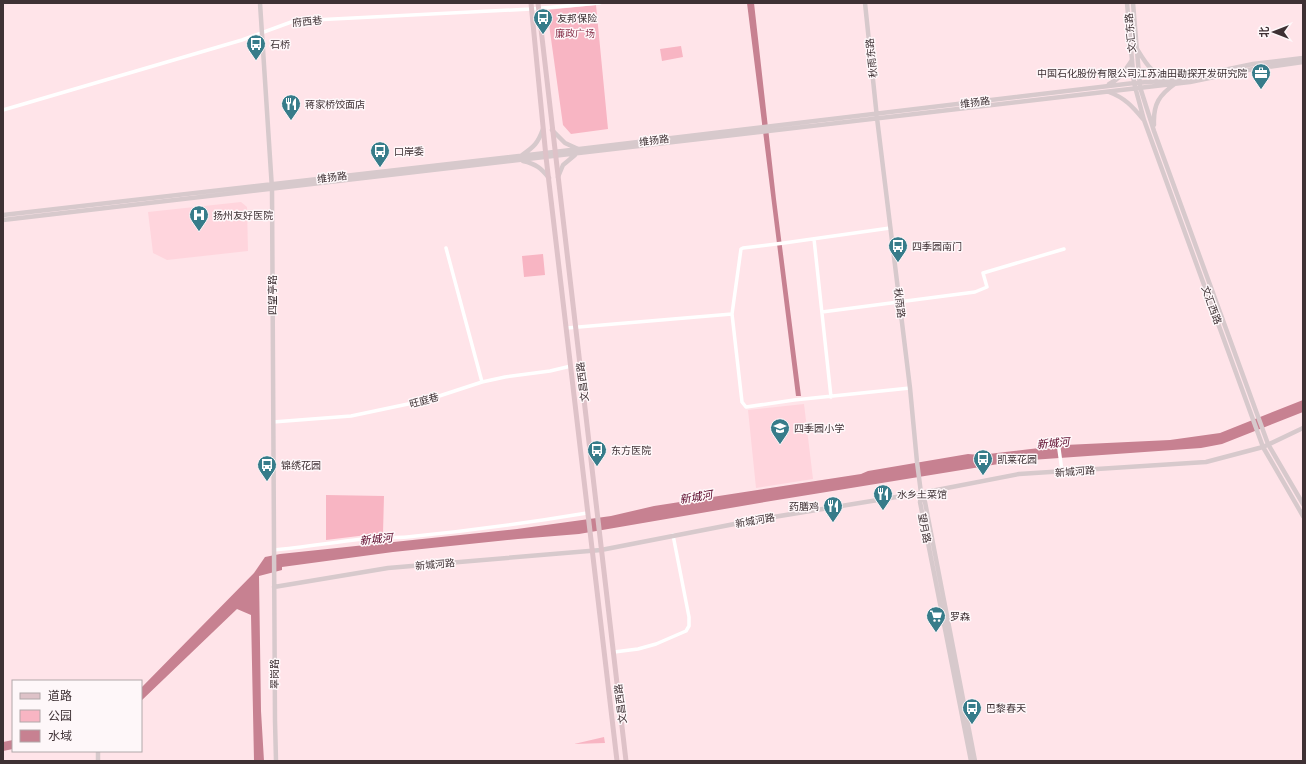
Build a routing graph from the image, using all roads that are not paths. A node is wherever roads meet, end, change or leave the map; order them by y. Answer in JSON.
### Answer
{"nodes":[{"id":1,"x":260,"y":3,"type":"edge"},
{"id":2,"x":600,"y":3,"type":"edge"},
{"id":3,"x":865,"y":3,"type":"edge"},
{"id":4,"x":1127,"y":3,"type":"edge"},
{"id":5,"x":1133,"y":3,"type":"edge"},
{"id":6,"x":531,"y":6,"type":"edge"},
{"id":7,"x":538,"y":6,"type":"edge"},
{"id":8,"x":262,"y":33,"type":"junction"},
{"id":9,"x":1136,"y":47,"type":"junction"},
{"id":10,"x":1303,"y":58,"type":"edge"},
{"id":11,"x":1132,"y":60,"type":"junction"},
{"id":12,"x":1303,"y":62,"type":"edge"},
{"id":13,"x":1176,"y":81,"type":"junction"},
{"id":14,"x":1137,"y":85,"type":"junction"},
{"id":15,"x":1106,"y":89,"type":"junction"},
{"id":16,"x":3,"y":110,"type":"edge"},
{"id":17,"x":877,"y":116,"type":"junction"},
{"id":18,"x":1144,"y":120,"type":"junction"},
{"id":19,"x":543,"y":127,"type":"junction"},
{"id":20,"x":552,"y":130,"type":"junction"},
{"id":21,"x":1154,"y":131,"type":"junction"},
{"id":22,"x":577,"y":151,"type":"junction"},
{"id":23,"x":555,"y":154,"type":"junction"},
{"id":24,"x":546,"y":155,"type":"junction"},
{"id":25,"x":520,"y":158,"type":"junction"},
{"id":26,"x":549,"y":178,"type":"junction"},
{"id":27,"x":557,"y":178,"type":"junction"},
{"id":28,"x":272,"y":187,"type":"junction"},
{"id":29,"x":3,"y":215,"type":"edge"},
{"id":30,"x":3,"y":220,"type":"edge"},
{"id":31,"x":890,"y":228,"type":"junction"},
{"id":32,"x":814,"y":239,"type":"junction"},
{"id":33,"x":446,"y":248,"type":"dead end"},
{"id":34,"x":1064,"y":249,"type":"dead end"},
{"id":35,"x":900,"y":301,"type":"junction"},
{"id":36,"x":822,"y":312,"type":"junction"},
{"id":37,"x":732,"y":314,"type":"junction"},
{"id":38,"x":575,"y":327,"type":"junction"},
{"id":39,"x":567,"y":328,"type":"junction"},
{"id":40,"x":572,"y":366,"type":"junction"},
{"id":41,"x":482,"y":382,"type":"junction"},
{"id":42,"x":910,"y":388,"type":"junction"},
{"id":43,"x":831,"y":397,"type":"junction"},
{"id":44,"x":273,"y":422,"type":"junction"},
{"id":45,"x":1303,"y":428,"type":"edge"},
{"id":46,"x":1058,"y":442,"type":"dead end"},
{"id":47,"x":1268,"y":444,"type":"junction"},
{"id":48,"x":1263,"y":447,"type":"junction"},
{"id":49,"x":1062,"y":472,"type":"junction"},
{"id":50,"x":921,"y":493,"type":"junction"},
{"id":51,"x":1303,"y":504,"type":"edge"},
{"id":52,"x":588,"y":515,"type":"junction"},
{"id":53,"x":1303,"y":516,"type":"edge"},
{"id":54,"x":673,"y":535,"type":"junction"},
{"id":55,"x":593,"y":549,"type":"junction"},
{"id":56,"x":601,"y":550,"type":"junction"},
{"id":57,"x":274,"y":552,"type":"junction"},
{"id":58,"x":274,"y":587,"type":"junction"},
{"id":59,"x":614,"y":652,"type":"junction"},
{"id":60,"x":276,"y":761,"type":"edge"},
{"id":61,"x":617,"y":761,"type":"edge"},
{"id":62,"x":626,"y":761,"type":"edge"},
{"id":63,"x":971,"y":761,"type":"edge"},
{"id":64,"x":975,"y":761,"type":"edge"}],
"edges":[{"from":1,"to":8,"type":"main road","name":"四望亭路"},
{"from":2,"to":7,"type":"street","name":"府西巷"},
{"from":3,"to":17,"type":"main road","name":"秋雨东路"},
{"from":4,"to":11,"type":"main road","name":"文汇东路"},
{"from":5,"to":9,"type":"main road","name":"文汇东路"},
{"from":6,"to":7,"type":"street","name":"府西巷"},
{"from":6,"to":8,"type":"street","name":"府西巷"},
{"from":6,"to":19,"type":"main road","name":"文昌西路"},
{"from":7,"to":20,"type":"main road","name":"文昌西路"},
{"from":8,"to":16,"type":"street","name":"府西巷"},
{"from":8,"to":28,"type":"main road","name":"四望亭路"},
{"from":9,"to":13,"type":"main road"},
{"from":9,"to":14,"type":"main road","name":"文汇东路"},
{"from":10,"to":13,"type":"main road","name":"维扬路"},
{"from":11,"to":14,"type":"main road","name":"文汇东路"},
{"from":11,"to":15,"type":"main road"},
{"from":12,"to":13,"type":"main road","name":"维扬路"},
{"from":13,"to":14,"type":"main road","name":"维扬路"},
{"from":13,"to":21,"type":"main road"},
{"from":14,"to":15,"type":"main road","name":"维扬路"},
{"from":14,"to":18,"type":"main road","name":"文汇西路"},
{"from":14,"to":21,"type":"main road","name":"文汇西路"},
{"from":15,"to":17,"type":"main road","name":"维扬路"},
{"from":15,"to":18,"type":"main road"},
{"from":17,"to":22,"type":"main road","name":"维扬路"},
{"from":17,"to":31,"type":"main road","name":"秋雨路"},
{"from":18,"to":48,"type":"main road","name":"文汇西路"},
{"from":19,"to":24,"type":"main road","name":"文昌西路"},
{"from":19,"to":25,"type":"main road"},
{"from":20,"to":22,"type":"main road"},
{"from":20,"to":23,"type":"main road","name":"文昌西路"},
{"from":21,"to":47,"type":"main road","name":"文汇西路"},
{"from":22,"to":23,"type":"main road","name":"维扬路"},
{"from":22,"to":27,"type":"main road"},
{"from":23,"to":24,"type":"main road","name":"维扬路"},
{"from":23,"to":27,"type":"main road","name":"文昌西路"},
{"from":24,"to":25,"type":"main road","name":"维扬路"},
{"from":24,"to":26,"type":"main road","name":"文昌西路"},
{"from":25,"to":26,"type":"main road"},
{"from":25,"to":28,"type":"main road","name":"维扬路"},
{"from":26,"to":39,"type":"main road","name":"文昌西路"},
{"from":27,"to":38,"type":"main road","name":"文昌西路"},
{"from":28,"to":29,"type":"main road","name":"维扬路"},
{"from":28,"to":30,"type":"main road","name":"维扬路"},
{"from":28,"to":44,"type":"main road","name":"四望亭路"},
{"from":31,"to":32,"type":"street"},
{"from":31,"to":35,"type":"main road","name":"秋雨路"},
{"from":32,"to":36,"type":"street"},
{"from":32,"to":37,"type":"street"},
{"from":33,"to":41,"type":"street"},
{"from":34,"to":35,"type":"street"},
{"from":35,"to":36,"type":"street"},
{"from":35,"to":42,"type":"main road","name":"秋雨路"},
{"from":36,"to":43,"type":"street"},
{"from":37,"to":38,"type":"street"},
{"from":37,"to":43,"type":"street"},
{"from":38,"to":39,"type":"street"},
{"from":38,"to":56,"type":"main road","name":"文昌西路"},
{"from":39,"to":40,"type":"main road","name":"文昌西路"},
{"from":40,"to":41,"type":"street","name":"旺庭巷"},
{"from":40,"to":52,"type":"main road","name":"文昌西路"},
{"from":41,"to":44,"type":"street","name":"旺庭巷"},
{"from":42,"to":43,"type":"street"},
{"from":42,"to":50,"type":"main road","name":"秋雨路"},
{"from":44,"to":57,"type":"main road","name":"四望亭路"},
{"from":45,"to":47,"type":"main road","name":"新城河路"},
{"from":46,"to":49,"type":"street"},
{"from":47,"to":48,"type":"main road","name":"新城河路"},
{"from":47,"to":51,"type":"main road","name":"文汇西路"},
{"from":48,"to":49,"type":"main road","name":"新城河路"},
{"from":48,"to":53,"type":"main road","name":"文汇西路"},
{"from":49,"to":50,"type":"main road","name":"新城河路"},
{"from":50,"to":54,"type":"main road","name":"新城河路"},
{"from":50,"to":63,"type":"main road","name":"望月路"},
{"from":50,"to":64,"type":"main road","name":"望月路"},
{"from":52,"to":55,"type":"main road","name":"文昌西路"},
{"from":52,"to":57,"type":"street"},
{"from":54,"to":56,"type":"main road","name":"新城河路"},
{"from":54,"to":59,"type":"street"},
{"from":55,"to":56,"type":"main road","name":"新城河路"},
{"from":55,"to":58,"type":"main road","name":"新城河路"},
{"from":55,"to":61,"type":"main road","name":"文昌西路"},
{"from":56,"to":59,"type":"main road","name":"文昌西路"},
{"from":57,"to":58,"type":"main road","name":"四望亭路"},
{"from":58,"to":60,"type":"main road","name":"翠岗路"},
{"from":59,"to":62,"type":"main road","name":"文昌西路"}]}
